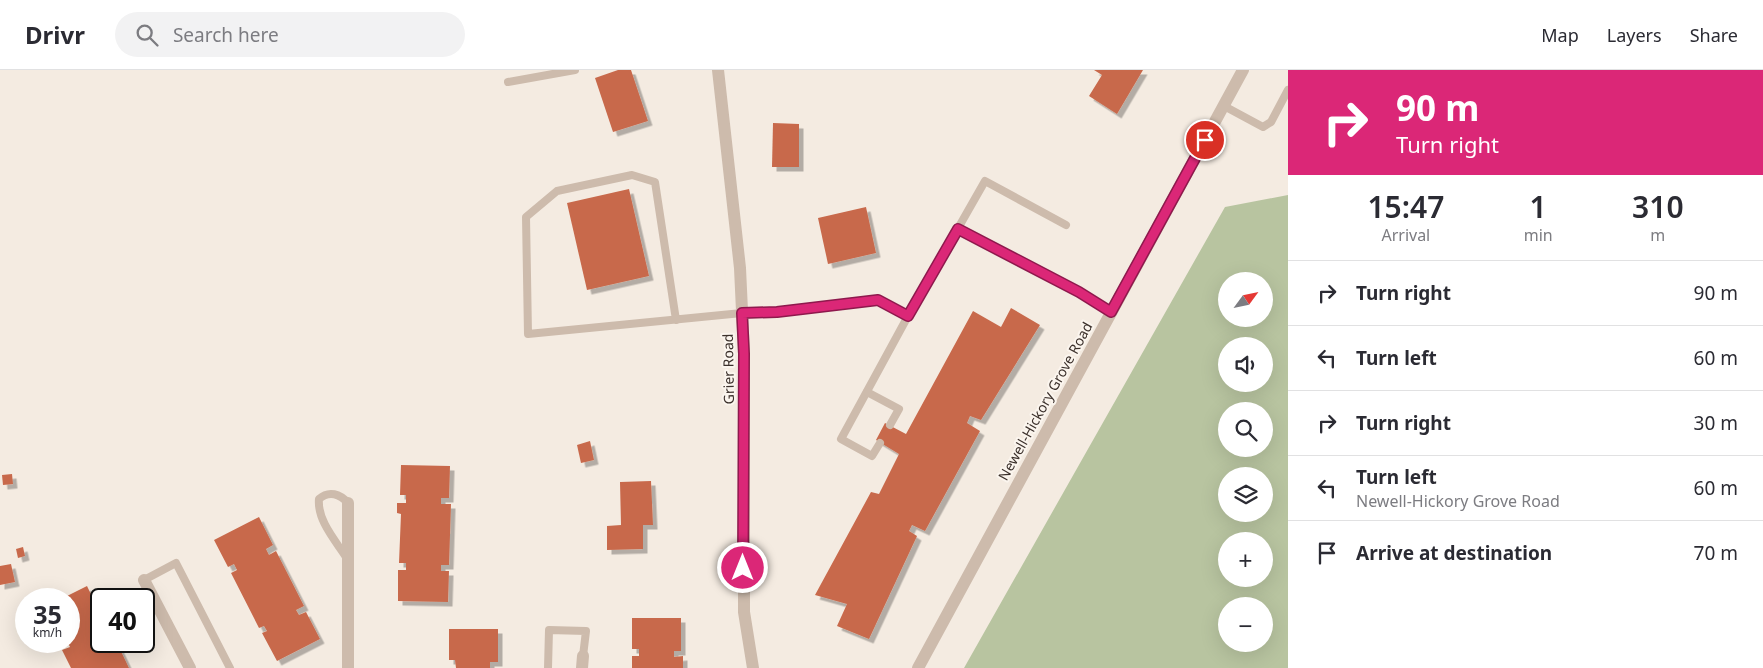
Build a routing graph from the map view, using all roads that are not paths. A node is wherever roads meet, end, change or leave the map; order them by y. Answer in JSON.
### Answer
{"nodes":[{"id":1,"x":575,"y":70,"type":"edge"},
{"id":2,"x":718,"y":70,"type":"edge"},
{"id":3,"x":1243,"y":70,"type":"edge"},
{"id":4,"x":508,"y":82,"type":"dead end"},
{"id":5,"x":1288,"y":90,"type":"edge"},
{"id":6,"x":1224,"y":106,"type":"junction"},
{"id":7,"x":1066,"y":225,"type":"dead end"},
{"id":8,"x":958,"y":229,"type":"junction"},
{"id":9,"x":1111,"y":312,"type":"junction"},
{"id":10,"x":742,"y":313,"type":"junction"},
{"id":11,"x":908,"y":316,"type":"junction"},
{"id":12,"x":676,"y":320,"type":"junction"},
{"id":13,"x":866,"y":392,"type":"junction"},
{"id":14,"x":890,"y":425,"type":"dead end"},
{"id":15,"x":880,"y":443,"type":"dead end"},
{"id":16,"x":348,"y":503,"type":"joint"},
{"id":17,"x":348,"y":560,"type":"junction"},
{"id":18,"x":144,"y":580,"type":"joint"},
{"id":19,"x":583,"y":662,"type":"edge"},
{"id":20,"x":190,"y":668,"type":"edge"},
{"id":21,"x":230,"y":668,"type":"edge"},
{"id":22,"x":348,"y":668,"type":"edge"},
{"id":23,"x":548,"y":668,"type":"edge"},
{"id":24,"x":753,"y":668,"type":"edge"},
{"id":25,"x":918,"y":668,"type":"edge"}],
"edges":[{"from":1,"to":4,"type":"lane"},
{"from":2,"to":10,"type":"street","name":"Grier Road"},
{"from":3,"to":6,"type":"street","name":"Newell-Hickory Grove Road"},
{"from":5,"to":6,"type":"lane"},
{"from":6,"to":9,"type":"street","name":"Newell-Hickory Grove Road"},
{"from":7,"to":8,"type":"lane"},
{"from":8,"to":9,"type":"lane"},
{"from":8,"to":11,"type":"lane"},
{"from":9,"to":25,"type":"street","name":"Newell-Hickory Grove Road"},
{"from":10,"to":11,"type":"lane"},
{"from":10,"to":12,"type":"lane"},
{"from":10,"to":24,"type":"street","name":"Grier Road"},
{"from":11,"to":13,"type":"lane"},
{"from":12,"to":12,"type":"lane"},
{"from":13,"to":14,"type":"lane"},
{"from":13,"to":15,"type":"lane"},
{"from":16,"to":17,"type":"street"},
{"from":16,"to":17,"type":"lane"},
{"from":17,"to":22,"type":"street"},
{"from":18,"to":20,"type":"street"},
{"from":18,"to":21,"type":"lane"},
{"from":19,"to":23,"type":"lane"}]}
